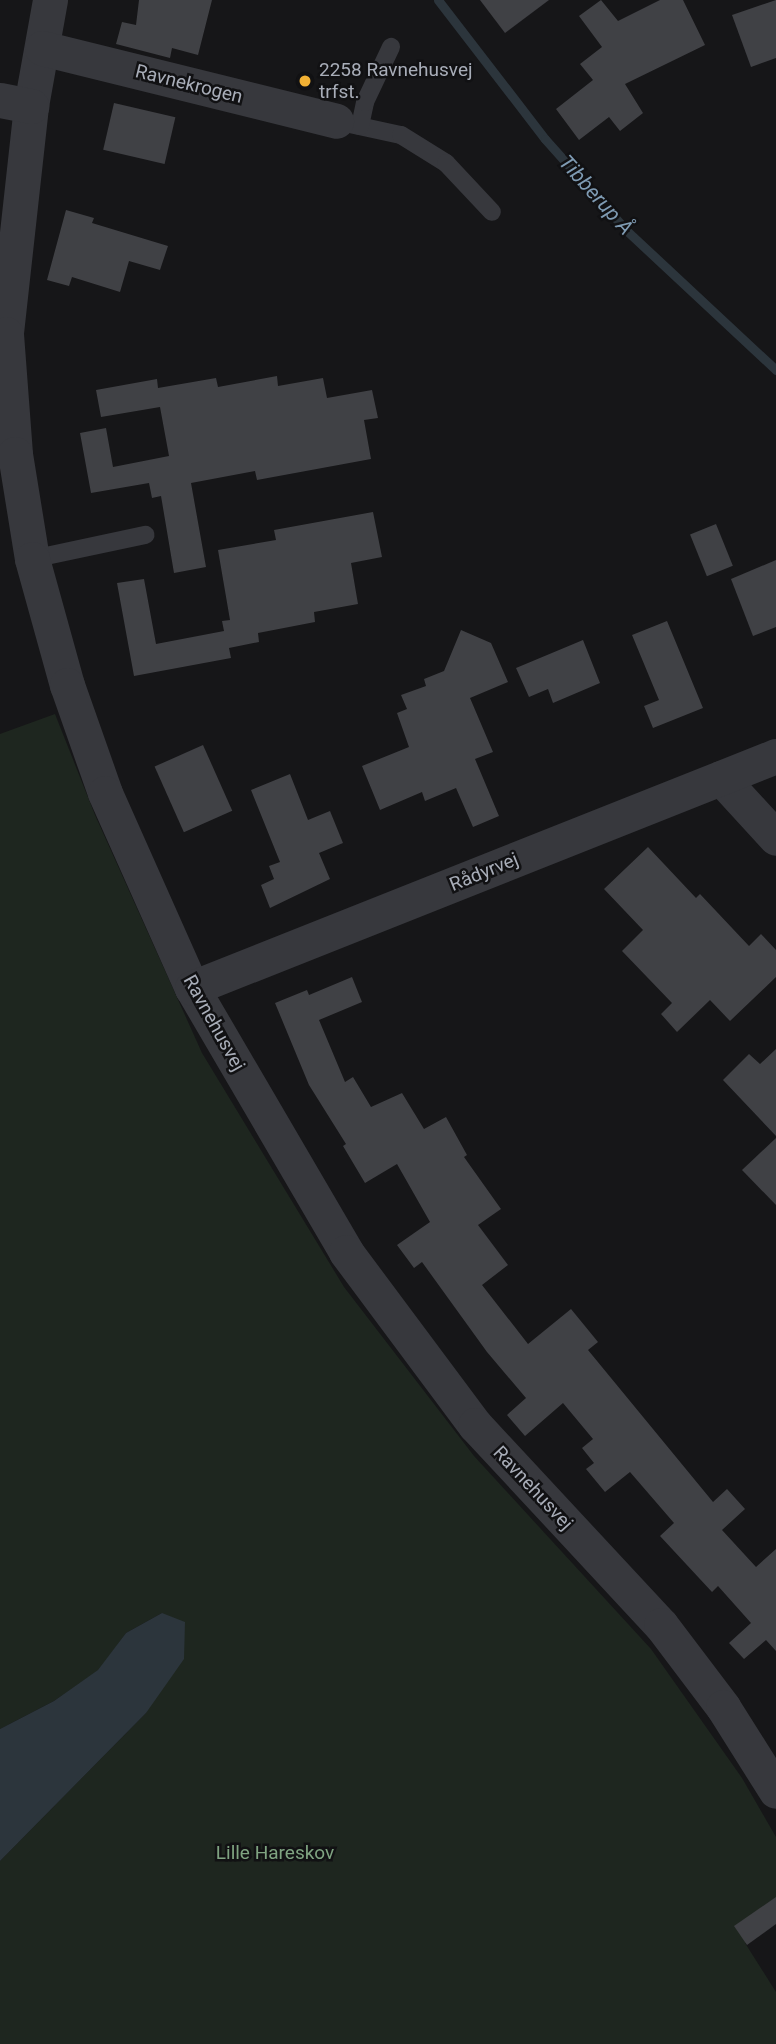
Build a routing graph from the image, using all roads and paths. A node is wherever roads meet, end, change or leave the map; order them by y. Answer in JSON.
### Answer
{"nodes":[{"id":1,"x":50,"y":0,"type":"edge"},
{"id":2,"x":391,"y":47,"type":"dead end"},
{"id":3,"x":42,"y":48,"type":"junction"},
{"id":4,"x":15,"y":103,"type":"edge"},
{"id":5,"x":348,"y":123,"type":"junction"},
{"id":6,"x":492,"y":212,"type":"dead end"},
{"id":7,"x":3,"y":334,"type":"edge"},
{"id":8,"x":145,"y":535,"type":"dead end"},
{"id":9,"x":32,"y":559,"type":"junction"},
{"id":10,"x":776,"y":756,"type":"edge"},
{"id":11,"x":721,"y":778,"type":"junction"},
{"id":12,"x":776,"y":838,"type":"edge"},
{"id":13,"x":192,"y":988,"type":"junction"},
{"id":14,"x":776,"y":1791,"type":"edge"}],
"edges":[{"from":1,"to":3,"type":"street","name":"Ravnehusvej"},
{"from":2,"to":5,"type":"lane"},
{"from":3,"to":4,"type":"street","name":"Ravnehusvej"},
{"from":3,"to":5,"type":"street","name":"Ravnekrogen"},
{"from":4,"to":7,"type":"street","name":"Ravnehusvej"},
{"from":5,"to":6,"type":"lane"},
{"from":7,"to":9,"type":"street","name":"Ravnehusvej"},
{"from":8,"to":9,"type":"lane"},
{"from":9,"to":13,"type":"street","name":"Ravnehusvej"},
{"from":10,"to":11,"type":"street","name":"Rådyrvej"},
{"from":11,"to":12,"type":"street"},
{"from":11,"to":13,"type":"street","name":"Rådyrvej"},
{"from":13,"to":14,"type":"street","name":"Ravnehusvej"}]}
